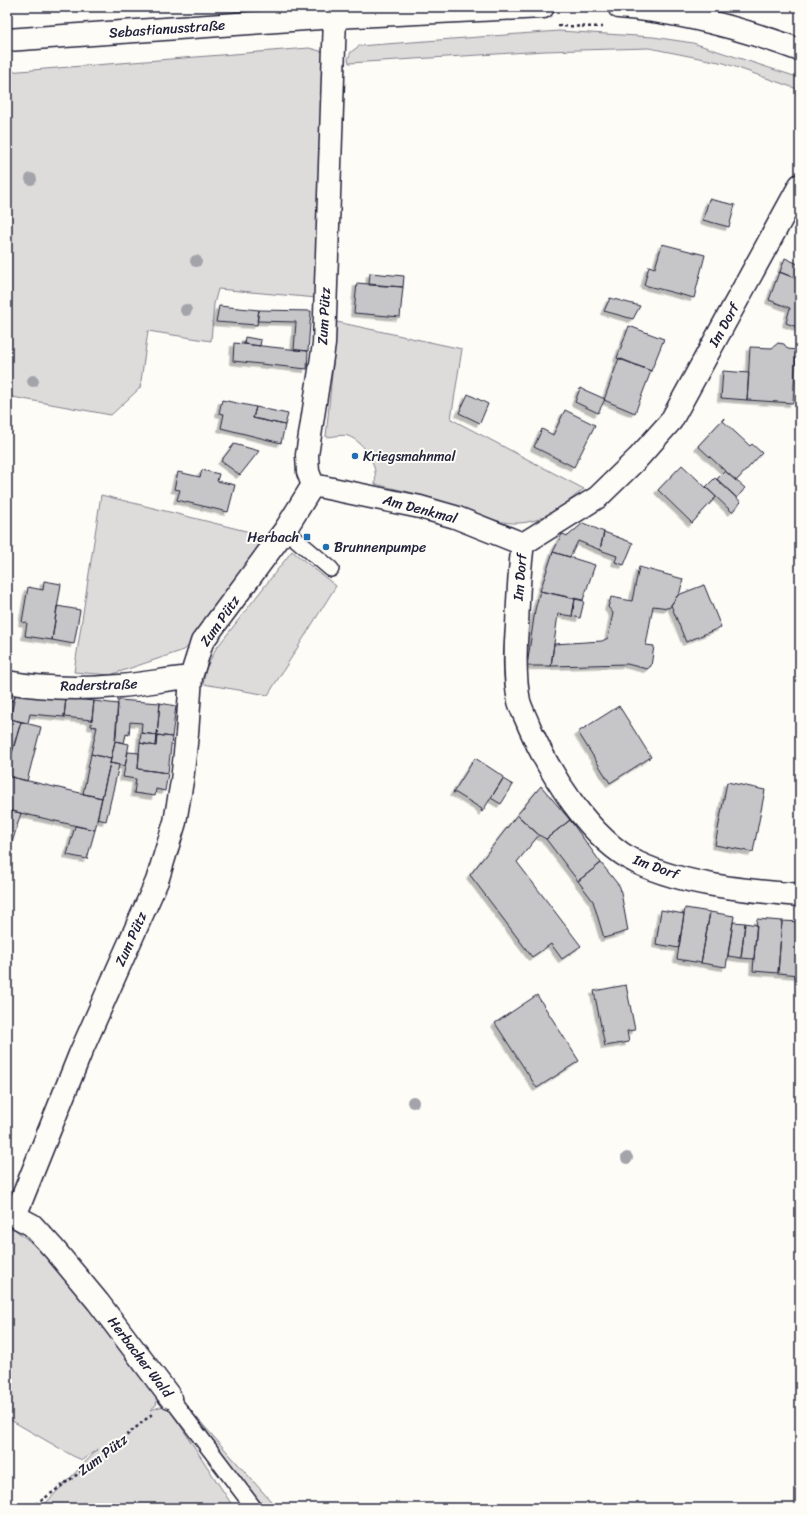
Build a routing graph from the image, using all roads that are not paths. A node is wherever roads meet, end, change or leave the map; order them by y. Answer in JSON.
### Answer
{"nodes":[{"id":1,"x":543,"y":7,"type":"edge"},
{"id":2,"x":619,"y":7,"type":"edge"},
{"id":3,"x":335,"y":12,"type":"edge"},
{"id":4,"x":7,"y":40,"type":"edge"},
{"id":5,"x":800,"y":50,"type":"edge"},
{"id":6,"x":800,"y":185,"type":"edge"},
{"id":7,"x":314,"y":485,"type":"junction"},
{"id":8,"x":285,"y":530,"type":"junction"},
{"id":9,"x":523,"y":544,"type":"junction"},
{"id":10,"x":331,"y":569,"type":"dead end"},
{"id":11,"x":190,"y":677,"type":"junction"},
{"id":12,"x":7,"y":682,"type":"edge"},
{"id":13,"x":800,"y":895,"type":"edge"},
{"id":14,"x":11,"y":1215,"type":"edge"},
{"id":15,"x":170,"y":1397,"type":"joint"},
{"id":16,"x":254,"y":1508,"type":"edge"}],
"edges":[{"from":1,"to":3,"type":"street","name":"Sebastianusstraße"},
{"from":2,"to":5,"type":"street"},
{"from":3,"to":4,"type":"street","name":"Sebastianusstraße"},
{"from":3,"to":7,"type":"street","name":"Zum Pütz"},
{"from":6,"to":9,"type":"street","name":"Im Dorf"},
{"from":7,"to":8,"type":"street","name":"Zum Pütz"},
{"from":7,"to":9,"type":"street","name":"Am Denkmal"},
{"from":8,"to":10,"type":"lane"},
{"from":8,"to":11,"type":"street","name":"Zum Pütz"},
{"from":9,"to":13,"type":"street","name":"Im Dorf"},
{"from":11,"to":12,"type":"street","name":"Raderstraße"},
{"from":11,"to":14,"type":"street","name":"Zum Pütz"},
{"from":14,"to":15,"type":"street","name":"Herbacher Wald"},
{"from":15,"to":16,"type":"lane","name":"Herbacher Wald"}]}
